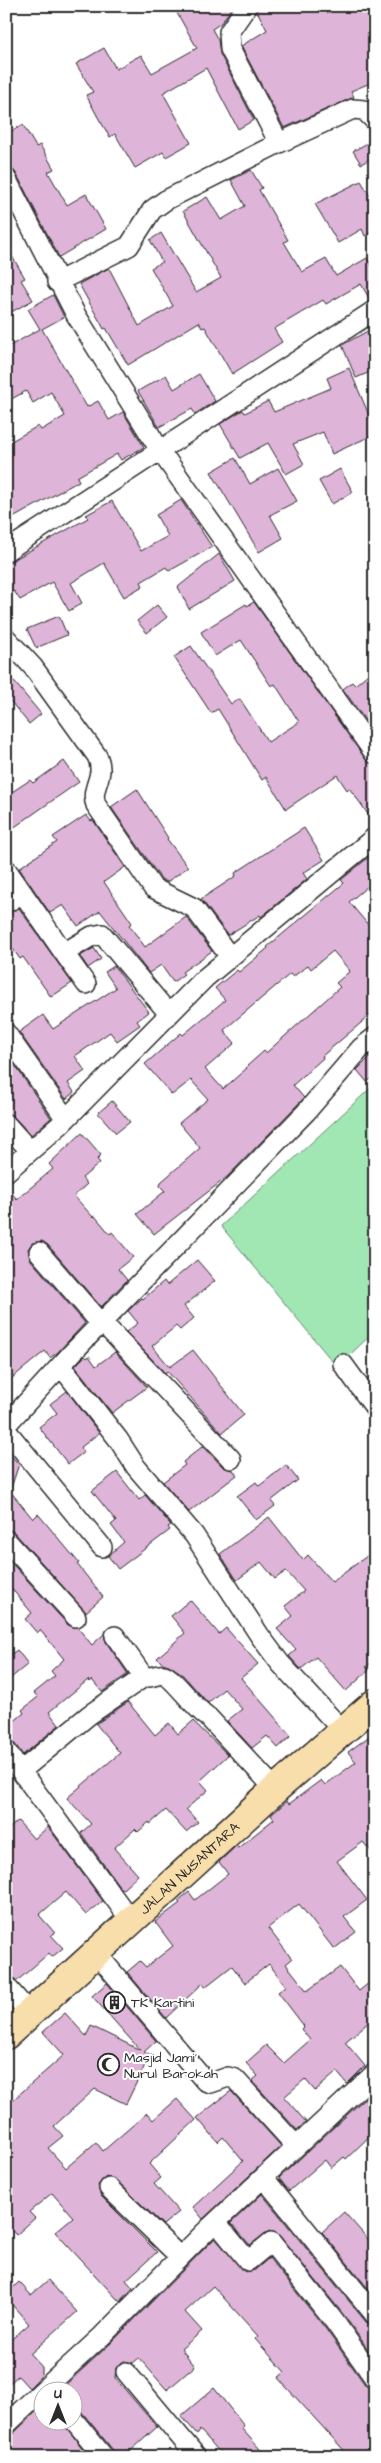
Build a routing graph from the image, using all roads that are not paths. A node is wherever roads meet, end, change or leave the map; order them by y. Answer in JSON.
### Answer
{"nodes":[{"id":1,"x":247,"y":6,"type":"edge"},
{"id":2,"x":375,"y":121,"type":"edge"},
{"id":3,"x":279,"y":144,"type":"junction"},
{"id":4,"x":6,"y":178,"type":"edge"},
{"id":5,"x":57,"y":282,"type":"junction"},
{"id":6,"x":375,"y":310,"type":"edge"},
{"id":7,"x":161,"y":452,"type":"junction"},
{"id":8,"x":6,"y":552,"type":"edge"},
{"id":9,"x":6,"y":638,"type":"edge"},
{"id":10,"x":375,"y":754,"type":"edge"},
{"id":11,"x":375,"y":837,"type":"edge"},
{"id":12,"x":6,"y":869,"type":"edge"},
{"id":13,"x":23,"y":893,"type":"junction"},
{"id":14,"x":6,"y":904,"type":"edge"},
{"id":15,"x":64,"y":953,"type":"junction"},
{"id":16,"x":230,"y":957,"type":"junction"},
{"id":17,"x":86,"y":984,"type":"dead end"},
{"id":18,"x":169,"y":1014,"type":"junction"},
{"id":19,"x":6,"y":1033,"type":"edge"},
{"id":20,"x":375,"y":1037,"type":"edge"},
{"id":21,"x":66,"y":1119,"type":"junction"},
{"id":22,"x":6,"y":1124,"type":"edge"},
{"id":23,"x":30,"y":1152,"type":"junction"},
{"id":24,"x":6,"y":1172,"type":"edge"},
{"id":25,"x":39,"y":1252,"type":"dead end"},
{"id":26,"x":102,"y":1323,"type":"junction"},
{"id":27,"x":343,"y":1364,"type":"dead end"},
{"id":28,"x":60,"y":1366,"type":"junction"},
{"id":29,"x":375,"y":1408,"type":"edge"},
{"id":30,"x":6,"y":1425,"type":"edge"},
{"id":31,"x":6,"y":1430,"type":"edge"},
{"id":32,"x":231,"y":1459,"type":"dead end"},
{"id":33,"x":6,"y":1540,"type":"edge"},
{"id":34,"x":102,"y":1547,"type":"dead end"},
{"id":35,"x":76,"y":1618,"type":"dead end"},
{"id":36,"x":115,"y":1636,"type":"dead end"},
{"id":37,"x":144,"y":1677,"type":"junction"},
{"id":38,"x":375,"y":1703,"type":"edge"},
{"id":39,"x":343,"y":1731,"type":"junction"},
{"id":40,"x":6,"y":1751,"type":"edge"},
{"id":41,"x":21,"y":1771,"type":"junction"},
{"id":42,"x":276,"y":1790,"type":"junction"},
{"id":43,"x":132,"y":1922,"type":"junction"},
{"id":44,"x":97,"y":1954,"type":"junction"},
{"id":45,"x":6,"y":1986,"type":"edge"},
{"id":46,"x":30,"y":2014,"type":"junction"},
{"id":47,"x":6,"y":2035,"type":"edge"},
{"id":48,"x":374,"y":2076,"type":"edge"},
{"id":49,"x":296,"y":2146,"type":"junction"},
{"id":50,"x":264,"y":2178,"type":"junction"},
{"id":51,"x":109,"y":2188,"type":"dead end"},
{"id":52,"x":216,"y":2222,"type":"junction"},
{"id":53,"x":180,"y":2257,"type":"junction"},
{"id":54,"x":375,"y":2314,"type":"edge"},
{"id":55,"x":126,"y":2372,"type":"dead end"},
{"id":56,"x":375,"y":2379,"type":"edge"},
{"id":57,"x":55,"y":2380,"type":"edge"},
{"id":58,"x":32,"y":2401,"type":"edge"},
{"id":59,"x":6,"y":2424,"type":"edge"},
{"id":60,"x":82,"y":2430,"type":"edge"},
{"id":61,"x":104,"y":2457,"type":"edge"},
{"id":62,"x":196,"y":2457,"type":"edge"}],
"edges":[{"from":1,"to":3,"type":"street"},
{"from":2,"to":3,"type":"street"},
{"from":3,"to":5,"type":"street"},
{"from":4,"to":5,"type":"street"},
{"from":5,"to":7,"type":"street"},
{"from":6,"to":7,"type":"street"},
{"from":7,"to":8,"type":"street"},
{"from":7,"to":10,"type":"street"},
{"from":9,"to":16,"type":"street"},
{"from":11,"to":16,"type":"street"},
{"from":12,"to":13,"type":"street"},
{"from":13,"to":14,"type":"street"},
{"from":13,"to":15,"type":"street"},
{"from":15,"to":17,"type":"street"},
{"from":15,"to":18,"type":"street"},
{"from":16,"to":18,"type":"street"},
{"from":18,"to":21,"type":"street"},
{"from":19,"to":21,"type":"street"},
{"from":20,"to":26,"type":"street"},
{"from":21,"to":23,"type":"street"},
{"from":22,"to":23,"type":"street"},
{"from":23,"to":24,"type":"street"},
{"from":25,"to":26,"type":"street"},
{"from":26,"to":28,"type":"street"},
{"from":26,"to":32,"type":"street"},
{"from":27,"to":29,"type":"street"},
{"from":28,"to":30,"type":"street"},
{"from":28,"to":39,"type":"street"},
{"from":31,"to":34,"type":"street"},
{"from":33,"to":35,"type":"street"},
{"from":36,"to":37,"type":"street"},
{"from":37,"to":41,"type":"street"},
{"from":37,"to":42,"type":"street"},
{"from":38,"to":39,"type":"highway","name":"JALAN NUSANTARA"},
{"from":39,"to":42,"type":"highway","name":"JALAN NUSANTARA"},
{"from":40,"to":41,"type":"street"},
{"from":41,"to":43,"type":"street"},
{"from":42,"to":43,"type":"highway","name":"JALAN NUSANTARA"},
{"from":43,"to":44,"type":"highway","name":"JALAN NUSANTARA"},
{"from":44,"to":46,"type":"highway","name":"JALAN NUSANTARA"},
{"from":44,"to":49,"type":"street"},
{"from":45,"to":46,"type":"street"},
{"from":46,"to":47,"type":"highway","name":"JALAN NUSANTARA"},
{"from":48,"to":49,"type":"street"},
{"from":49,"to":50,"type":"street"},
{"from":50,"to":52,"type":"street"},
{"from":50,"to":54,"type":"street"},
{"from":51,"to":53,"type":"street"},
{"from":52,"to":53,"type":"street"},
{"from":52,"to":56,"type":"street"},
{"from":53,"to":57,"type":"street"},
{"from":55,"to":62,"type":"street"},
{"from":58,"to":59,"type":"street"},
{"from":60,"to":61,"type":"street"}]}
